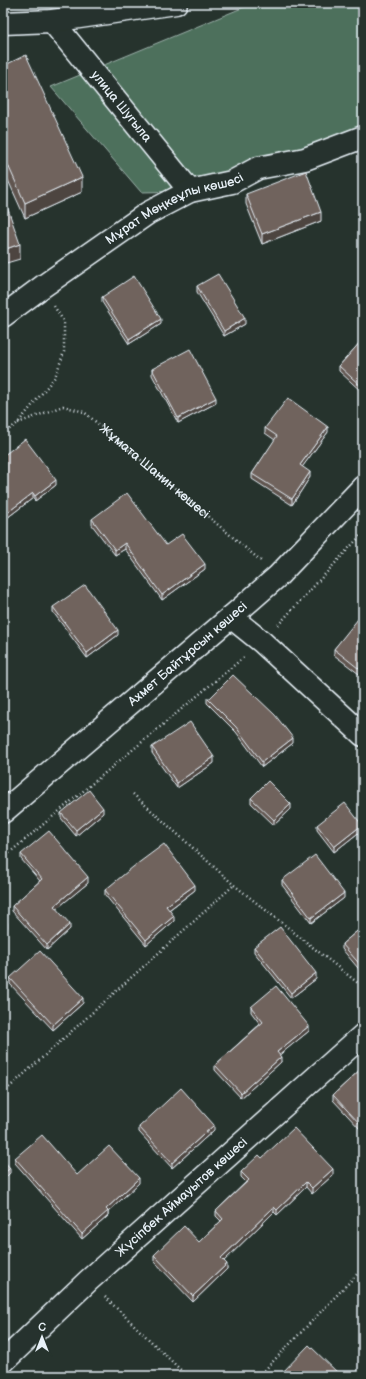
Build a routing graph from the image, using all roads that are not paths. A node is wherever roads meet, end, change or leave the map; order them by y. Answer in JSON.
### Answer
{"nodes":[{"id":1,"x":176,"y":3,"type":"edge"},
{"id":2,"x":52,"y":21,"type":"junction"},
{"id":3,"x":3,"y":23,"type":"edge"},
{"id":4,"x":363,"y":137,"type":"edge"},
{"id":5,"x":190,"y":191,"type":"junction"},
{"id":6,"x":3,"y":316,"type":"edge"},
{"id":7,"x":363,"y":487,"type":"edge"},
{"id":8,"x":231,"y":617,"type":"junction"},
{"id":9,"x":363,"y":735,"type":"edge"},
{"id":10,"x":3,"y":812,"type":"edge"},
{"id":11,"x":363,"y":1035,"type":"edge"},
{"id":12,"x":3,"y":1362,"type":"edge"}],
"edges":[{"from":1,"to":2,"type":"street"},
{"from":2,"to":3,"type":"street"},
{"from":2,"to":5,"type":"street","name":"улица Шугыла"},
{"from":4,"to":5,"type":"street","name":"Мұрат Мөңкеұлы көшесі"},
{"from":5,"to":6,"type":"street","name":"Мұрат Мөңкеұлы көшесі"},
{"from":7,"to":8,"type":"street","name":"Ахмет Байтұрсын көшесі"},
{"from":8,"to":9,"type":"street"},
{"from":8,"to":10,"type":"street","name":"Ахмет Байтұрсын көшесі"},
{"from":11,"to":12,"type":"street","name":"Жүсіпбек Аймауытов көшесі"}]}
